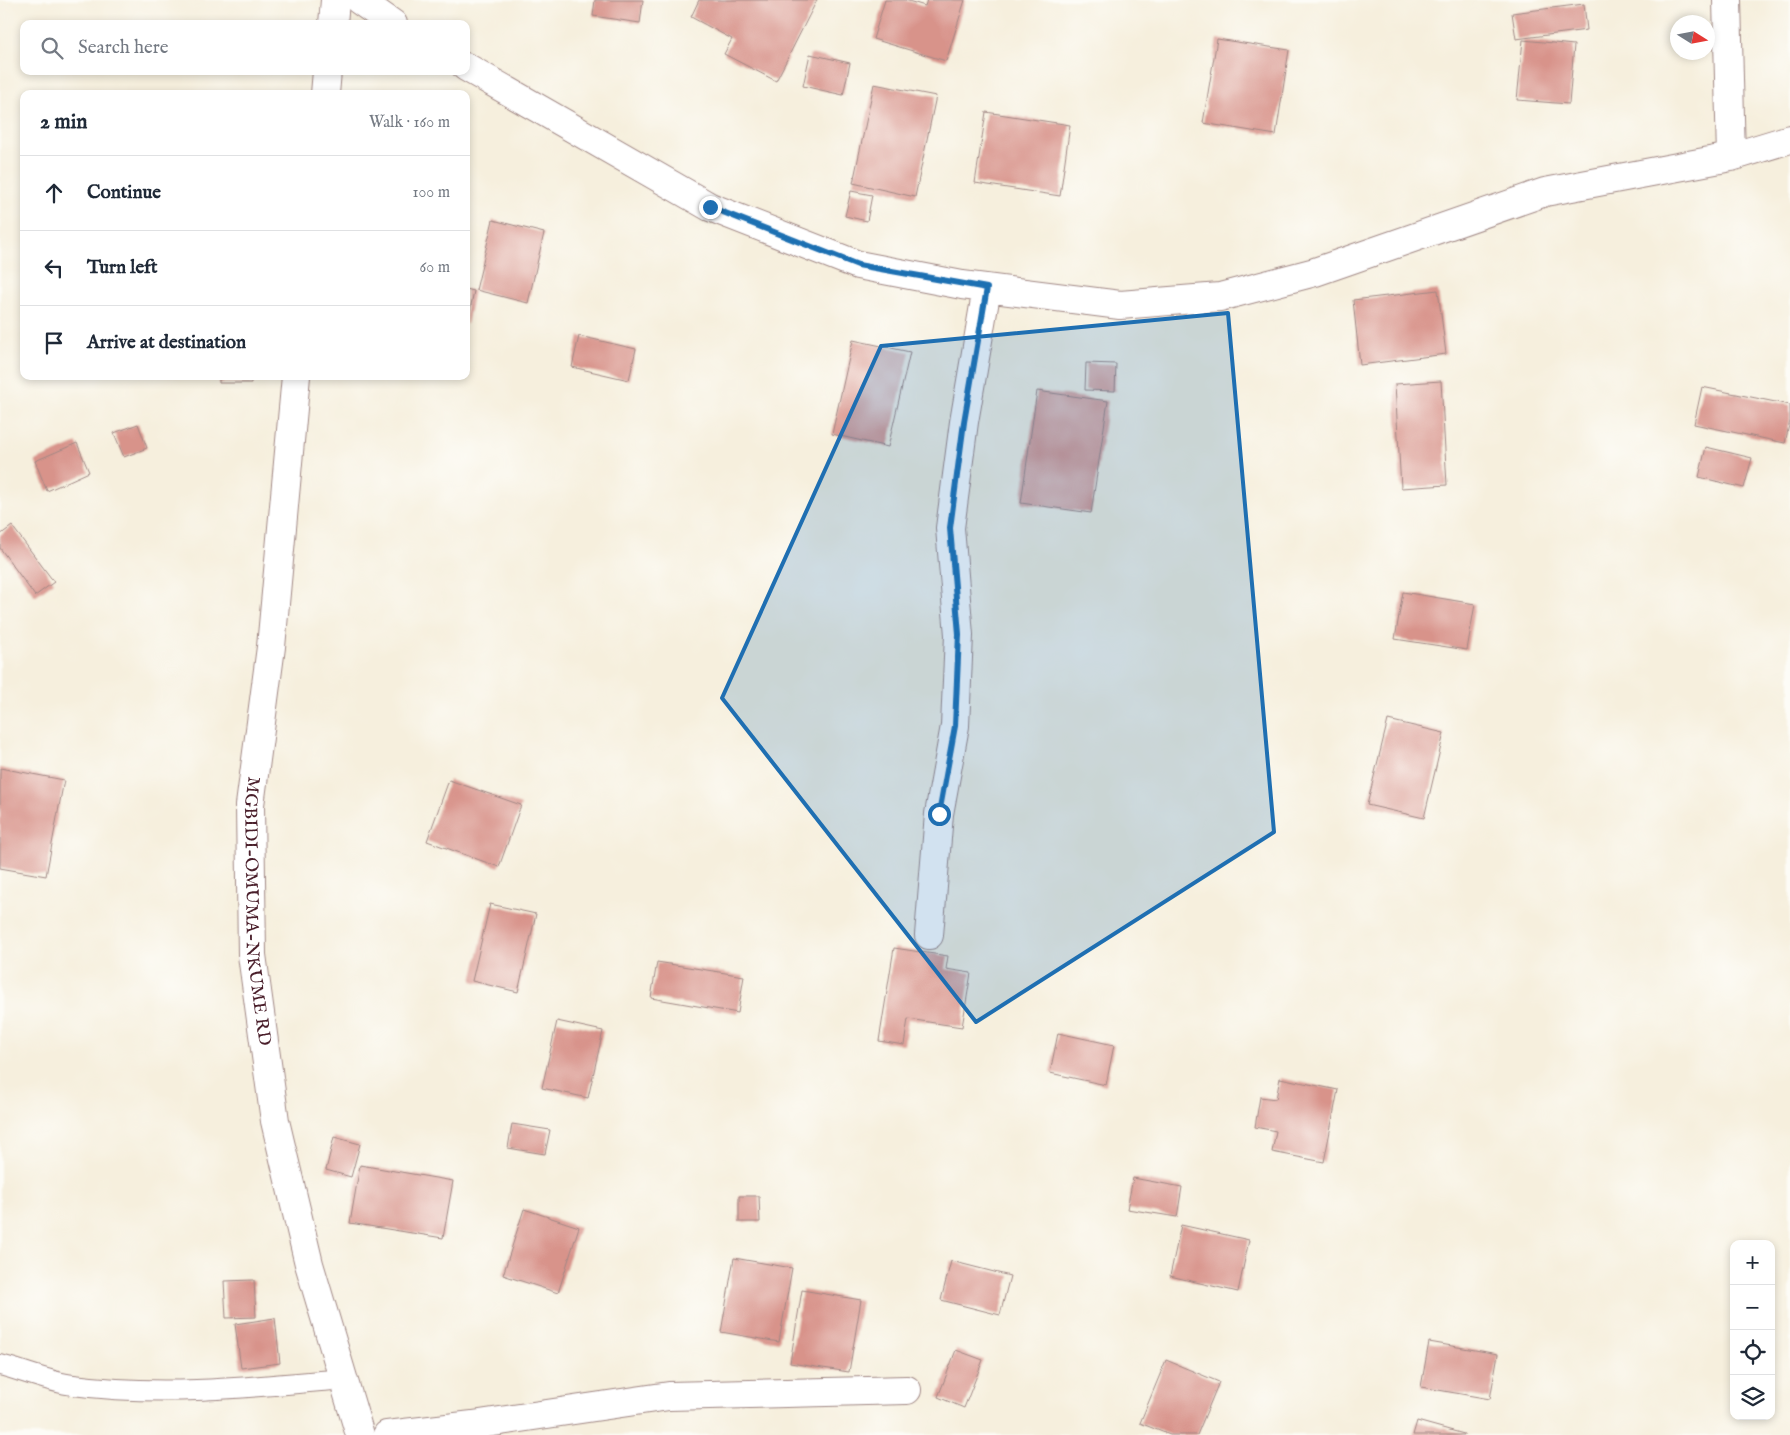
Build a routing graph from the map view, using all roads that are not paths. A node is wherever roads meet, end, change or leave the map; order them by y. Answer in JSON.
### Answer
{"nodes":[{"id":1,"x":335,"y":0,"type":"edge"},
{"id":2,"x":360,"y":0,"type":"edge"},
{"id":3,"x":1727,"y":0,"type":"edge"},
{"id":4,"x":332,"y":20,"type":"edge"},
{"id":5,"x":388,"y":20,"type":"edge"},
{"id":6,"x":470,"y":69,"type":"edge"},
{"id":7,"x":327,"y":75,"type":"edge"},
{"id":8,"x":325,"y":90,"type":"edge"},
{"id":9,"x":1790,"y":139,"type":"edge"},
{"id":10,"x":1731,"y":156,"type":"junction"},
{"id":11,"x":987,"y":288,"type":"junction"},
{"id":12,"x":296,"y":380,"type":"edge"},
{"id":13,"x":929,"y":935,"type":"dead end"},
{"id":14,"x":0,"y":1365,"type":"edge"},
{"id":15,"x":343,"y":1379,"type":"junction"},
{"id":16,"x":907,"y":1390,"type":"dead end"},
{"id":17,"x":360,"y":1435,"type":"edge"},
{"id":18,"x":386,"y":1435,"type":"edge"}],
"edges":[{"from":1,"to":4,"type":"street"},
{"from":2,"to":5,"type":"street"},
{"from":3,"to":10,"type":"street"},
{"from":6,"to":11,"type":"street"},
{"from":7,"to":8,"type":"street"},
{"from":9,"to":10,"type":"street"},
{"from":10,"to":11,"type":"street"},
{"from":11,"to":13,"type":"street"},
{"from":12,"to":15,"type":"street","name":"MGBIDI-OMUMA-NKUME RD"},
{"from":14,"to":15,"type":"lane"},
{"from":15,"to":17,"type":"street","name":"MGBIDI-OMUMA-NKUME RD"},
{"from":16,"to":18,"type":"street"}]}
